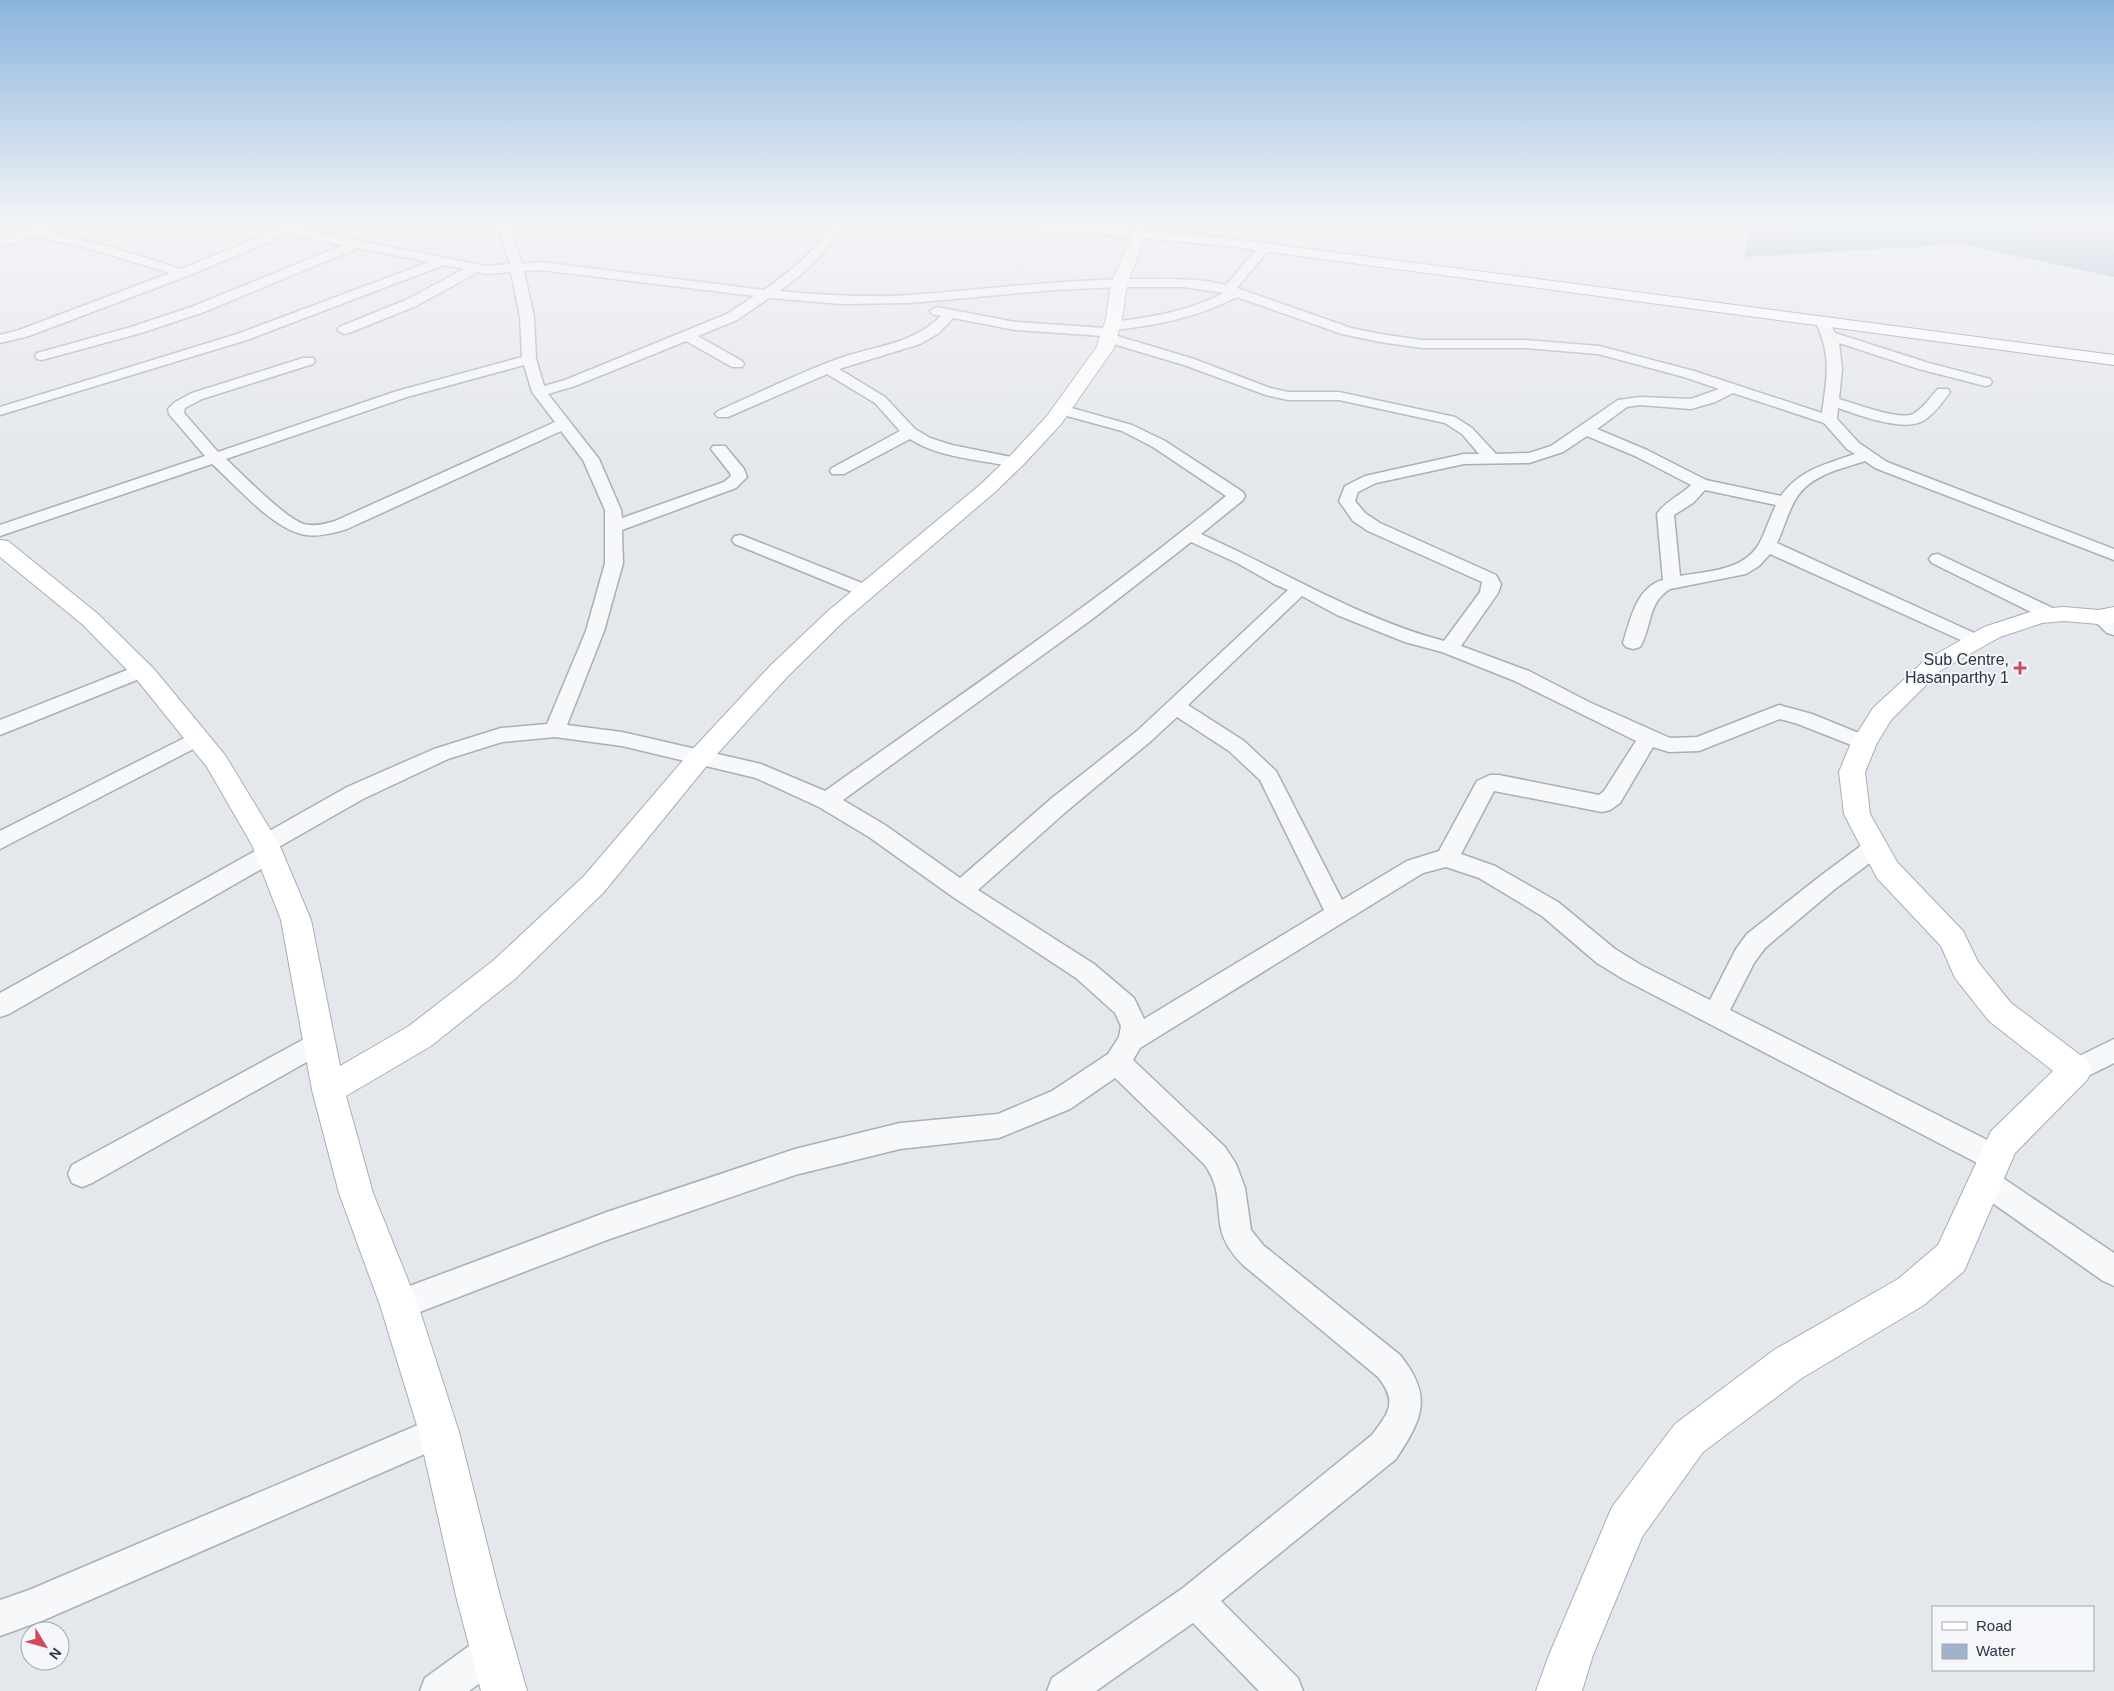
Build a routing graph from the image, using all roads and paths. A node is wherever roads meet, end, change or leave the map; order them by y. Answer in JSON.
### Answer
{"nodes":[{"id":1,"x":106,"y":302,"type":"edge"},
{"id":2,"x":216,"y":302,"type":"edge"},
{"id":3,"x":339,"y":302,"type":"edge"},
{"id":4,"x":413,"y":302,"type":"edge"},
{"id":5,"x":524,"y":302,"type":"edge"},
{"id":6,"x":754,"y":302,"type":"edge"},
{"id":7,"x":918,"y":302,"type":"edge"},
{"id":8,"x":1116,"y":302,"type":"edge"},
{"id":9,"x":1212,"y":302,"type":"edge"},
{"id":10,"x":1263,"y":302,"type":"edge"},
{"id":11,"x":1676,"y":302,"type":"edge"},
{"id":12,"x":950,"y":314,"type":"junction"},
{"id":13,"x":1822,"y":321,"type":"junction"},
{"id":14,"x":8,"y":325,"type":"dead end"},
{"id":15,"x":344,"y":330,"type":"dead end"},
{"id":16,"x":1110,"y":332,"type":"junction"},
{"id":17,"x":24,"y":333,"type":"junction"},
{"id":18,"x":688,"y":336,"type":"junction"},
{"id":19,"x":1831,"y":336,"type":"junction"},
{"id":20,"x":0,"y":339,"type":"edge"},
{"id":21,"x":42,"y":356,"type":"dead end"},
{"id":22,"x":529,"y":359,"type":"junction"},
{"id":23,"x":2114,"y":360,"type":"edge"},
{"id":24,"x":308,"y":361,"type":"dead end"},
{"id":25,"x":738,"y":364,"type":"dead end"},
{"id":26,"x":828,"y":369,"type":"junction"},
{"id":27,"x":1985,"y":382,"type":"dead end"},
{"id":28,"x":1733,"y":388,"type":"junction"},
{"id":29,"x":539,"y":392,"type":"junction"},
{"id":30,"x":1943,"y":392,"type":"dead end"},
{"id":31,"x":1832,"y":402,"type":"junction"},
{"id":32,"x":1061,"y":410,"type":"junction"},
{"id":33,"x":2,"y":411,"type":"dead end"},
{"id":34,"x":723,"y":414,"type":"dead end"},
{"id":35,"x":1829,"y":420,"type":"junction"},
{"id":36,"x":564,"y":424,"type":"junction"},
{"id":37,"x":1585,"y":430,"type":"junction"},
{"id":38,"x":910,"y":432,"type":"junction"},
{"id":39,"x":719,"y":449,"type":"dead end"},
{"id":40,"x":1865,"y":456,"type":"junction"},
{"id":41,"x":214,"y":458,"type":"junction"},
{"id":42,"x":1491,"y":458,"type":"junction"},
{"id":43,"x":1015,"y":462,"type":"junction"},
{"id":44,"x":838,"y":471,"type":"dead end"},
{"id":45,"x":1701,"y":484,"type":"junction"},
{"id":46,"x":1787,"y":502,"type":"junction"},
{"id":47,"x":614,"y":527,"type":"junction"},
{"id":48,"x":0,"y":531,"type":"edge"},
{"id":49,"x":1189,"y":535,"type":"junction"},
{"id":50,"x":741,"y":540,"type":"dead end"},
{"id":51,"x":0,"y":546,"type":"edge"},
{"id":52,"x":1768,"y":546,"type":"junction"},
{"id":53,"x":2114,"y":555,"type":"edge"},
{"id":54,"x":1938,"y":559,"type":"dead end"},
{"id":55,"x":1672,"y":584,"type":"junction"},
{"id":56,"x":1300,"y":588,"type":"junction"},
{"id":57,"x":866,"y":591,"type":"junction"},
{"id":58,"x":2052,"y":615,"type":"junction"},
{"id":59,"x":2111,"y":618,"type":"edge"},
{"id":60,"x":1976,"y":641,"type":"junction"},
{"id":61,"x":1633,"y":643,"type":"dead end"},
{"id":62,"x":1449,"y":648,"type":"junction"},
{"id":63,"x":142,"y":670,"type":"junction"},
{"id":64,"x":1176,"y":707,"type":"junction"},
{"id":65,"x":0,"y":728,"type":"edge"},
{"id":66,"x":554,"y":730,"type":"junction"},
{"id":67,"x":198,"y":738,"type":"junction"},
{"id":68,"x":1648,"y":738,"type":"junction"},
{"id":69,"x":1864,"y":743,"type":"junction"},
{"id":70,"x":700,"y":757,"type":"junction"},
{"id":71,"x":827,"y":801,"type":"junction"},
{"id":72,"x":0,"y":841,"type":"edge"},
{"id":73,"x":1874,"y":848,"type":"junction"},
{"id":74,"x":266,"y":849,"type":"junction"},
{"id":75,"x":1447,"y":858,"type":"junction"},
{"id":76,"x":961,"y":891,"type":"junction"},
{"id":77,"x":1338,"y":914,"type":"junction"},
{"id":78,"x":0,"y":1006,"type":"edge"},
{"id":79,"x":1715,"y":1015,"type":"junction"},
{"id":80,"x":319,"y":1042,"type":"junction"},
{"id":81,"x":2114,"y":1050,"type":"edge"},
{"id":82,"x":1124,"y":1051,"type":"junction"},
{"id":83,"x":2076,"y":1070,"type":"junction"},
{"id":84,"x":328,"y":1090,"type":"junction"},
{"id":85,"x":1989,"y":1169,"type":"junction"},
{"id":86,"x":82,"y":1174,"type":"dead end"},
{"id":87,"x":2114,"y":1271,"type":"edge"},
{"id":88,"x":399,"y":1305,"type":"junction"},
{"id":89,"x":439,"y":1432,"type":"junction"},
{"id":90,"x":1195,"y":1600,"type":"junction"},
{"id":91,"x":0,"y":1618,"type":"edge"},
{"id":92,"x":493,"y":1651,"type":"junction"},
{"id":93,"x":438,"y":1691,"type":"edge"},
{"id":94,"x":504,"y":1691,"type":"edge"},
{"id":95,"x":1065,"y":1691,"type":"edge"},
{"id":96,"x":1285,"y":1691,"type":"edge"},
{"id":97,"x":1559,"y":1691,"type":"edge"}],
"edges":[{"from":1,"to":17,"type":"street"},
{"from":2,"to":21,"type":"street"},
{"from":3,"to":33,"type":"street"},
{"from":4,"to":15,"type":"street"},
{"from":5,"to":22,"type":"street"},
{"from":6,"to":18,"type":"street"},
{"from":7,"to":12,"type":"street"},
{"from":8,"to":16,"type":"main road"},
{"from":9,"to":16,"type":"street"},
{"from":10,"to":28,"type":"street"},
{"from":11,"to":13,"type":"main road"},
{"from":12,"to":16,"type":"street"},
{"from":12,"to":26,"type":"street"},
{"from":13,"to":19,"type":"street"},
{"from":13,"to":23,"type":"main road"},
{"from":14,"to":17,"type":"street"},
{"from":16,"to":32,"type":"main road"},
{"from":16,"to":42,"type":"street"},
{"from":17,"to":20,"type":"street"},
{"from":18,"to":25,"type":"street"},
{"from":18,"to":29,"type":"street"},
{"from":19,"to":27,"type":"street"},
{"from":19,"to":31,"type":"street"},
{"from":22,"to":29,"type":"street"},
{"from":22,"to":41,"type":"street"},
{"from":24,"to":41,"type":"street"},
{"from":26,"to":34,"type":"street"},
{"from":26,"to":38,"type":"street"},
{"from":28,"to":35,"type":"street"},
{"from":28,"to":37,"type":"street"},
{"from":29,"to":36,"type":"street"},
{"from":30,"to":31,"type":"street"},
{"from":31,"to":35,"type":"street"},
{"from":32,"to":43,"type":"main road"},
{"from":32,"to":49,"type":"street"},
{"from":35,"to":40,"type":"street"},
{"from":36,"to":41,"type":"street"},
{"from":36,"to":47,"type":"street"},
{"from":37,"to":42,"type":"street"},
{"from":37,"to":45,"type":"street"},
{"from":38,"to":43,"type":"street"},
{"from":38,"to":44,"type":"street"},
{"from":39,"to":47,"type":"street"},
{"from":40,"to":46,"type":"street"},
{"from":40,"to":53,"type":"street"},
{"from":41,"to":48,"type":"street"},
{"from":42,"to":62,"type":"street"},
{"from":43,"to":57,"type":"main road"},
{"from":45,"to":46,"type":"street"},
{"from":45,"to":55,"type":"street"},
{"from":46,"to":52,"type":"street"},
{"from":47,"to":66,"type":"street"},
{"from":49,"to":56,"type":"street"},
{"from":49,"to":71,"type":"street"},
{"from":50,"to":57,"type":"street"},
{"from":51,"to":63,"type":"main road"},
{"from":52,"to":55,"type":"street"},
{"from":52,"to":60,"type":"street"},
{"from":54,"to":58,"type":"street"},
{"from":55,"to":61,"type":"street"},
{"from":56,"to":62,"type":"street"},
{"from":56,"to":64,"type":"street"},
{"from":57,"to":70,"type":"main road"},
{"from":58,"to":59,"type":"main road"},
{"from":58,"to":60,"type":"main road"},
{"from":60,"to":69,"type":"main road"},
{"from":62,"to":68,"type":"street"},
{"from":63,"to":65,"type":"street"},
{"from":63,"to":67,"type":"main road"},
{"from":64,"to":76,"type":"street"},
{"from":64,"to":77,"type":"street"},
{"from":66,"to":70,"type":"street"},
{"from":66,"to":74,"type":"street"},
{"from":67,"to":72,"type":"street"},
{"from":67,"to":74,"type":"main road"},
{"from":68,"to":69,"type":"street"},
{"from":68,"to":75,"type":"street"},
{"from":69,"to":73,"type":"main road"},
{"from":70,"to":71,"type":"street"},
{"from":70,"to":84,"type":"main road"},
{"from":71,"to":76,"type":"street"},
{"from":73,"to":79,"type":"street"},
{"from":73,"to":83,"type":"main road"},
{"from":74,"to":78,"type":"street"},
{"from":74,"to":80,"type":"main road"},
{"from":75,"to":77,"type":"street"},
{"from":75,"to":79,"type":"street"},
{"from":76,"to":82,"type":"street"},
{"from":77,"to":82,"type":"street"},
{"from":79,"to":85,"type":"street"},
{"from":80,"to":84,"type":"main road"},
{"from":80,"to":86,"type":"street"},
{"from":81,"to":83,"type":"street"},
{"from":82,"to":88,"type":"street"},
{"from":82,"to":90,"type":"street"},
{"from":83,"to":85,"type":"main road"},
{"from":84,"to":88,"type":"main road"},
{"from":85,"to":87,"type":"street"},
{"from":85,"to":97,"type":"main road"},
{"from":88,"to":89,"type":"main road"},
{"from":89,"to":91,"type":"street"},
{"from":89,"to":92,"type":"main road"},
{"from":90,"to":95,"type":"street"},
{"from":90,"to":96,"type":"street"},
{"from":92,"to":93,"type":"street"},
{"from":92,"to":94,"type":"main road"}]}
